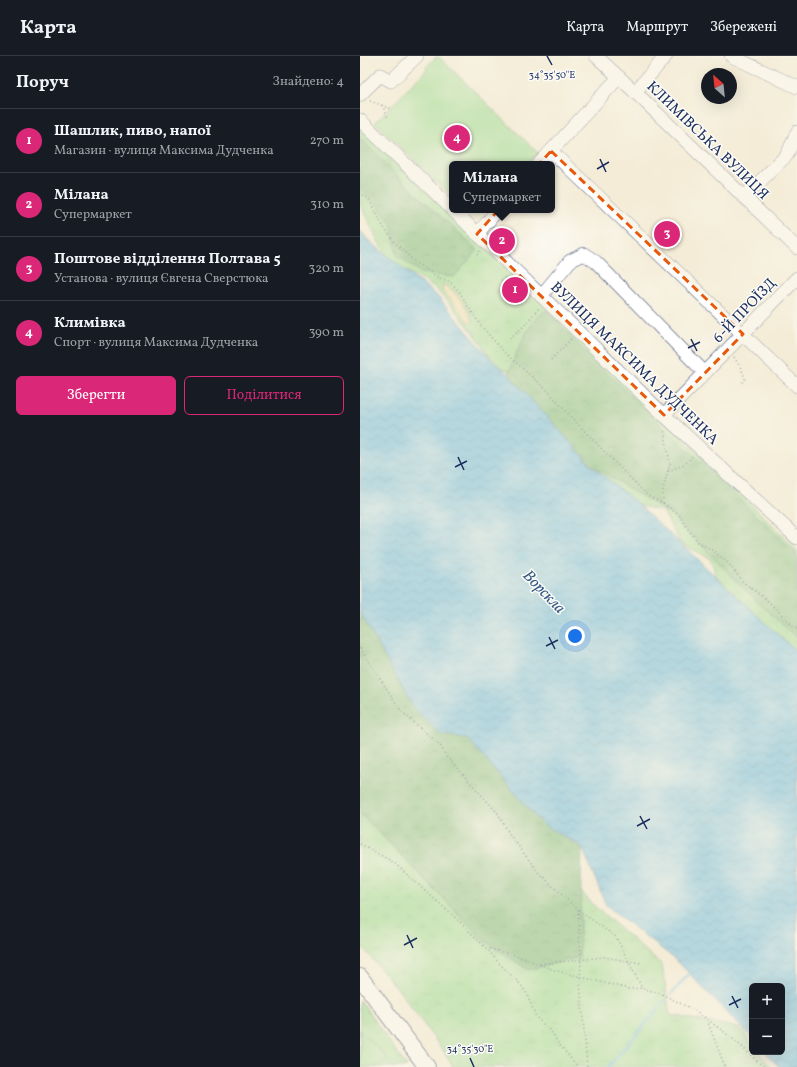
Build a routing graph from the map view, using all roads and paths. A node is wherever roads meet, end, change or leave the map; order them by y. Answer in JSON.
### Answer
{"nodes":[{"id":1,"x":417,"y":56,"type":"edge"},
{"id":2,"x":596,"y":56,"type":"edge"},
{"id":3,"x":666,"y":56,"type":"edge"},
{"id":4,"x":731,"y":56,"type":"edge"},
{"id":5,"x":619,"y":78,"type":"junction"},
{"id":6,"x":797,"y":88,"type":"edge"},
{"id":7,"x":635,"y":92,"type":"junction"},
{"id":8,"x":363,"y":97,"type":"edge"},
{"id":9,"x":382,"y":105,"type":"junction"},
{"id":10,"x":392,"y":109,"type":"dead end"},
{"id":11,"x":388,"y":118,"type":"dead end"},
{"id":12,"x":360,"y":120,"type":"edge"},
{"id":13,"x":797,"y":132,"type":"edge"},
{"id":14,"x":552,"y":150,"type":"junction"},
{"id":15,"x":542,"y":161,"type":"edge"},
{"id":16,"x":360,"y":192,"type":"edge"},
{"id":17,"x":744,"y":196,"type":"junction"},
{"id":18,"x":449,"y":207,"type":"edge"},
{"id":19,"x":455,"y":213,"type":"edge"},
{"id":20,"x":495,"y":213,"type":"edge"},
{"id":21,"x":477,"y":234,"type":"junction"},
{"id":22,"x":797,"y":248,"type":"edge"},
{"id":23,"x":507,"y":275,"type":"dead end"},
{"id":24,"x":797,"y":278,"type":"edge"},
{"id":25,"x":501,"y":281,"type":"dead end"},
{"id":26,"x":542,"y":300,"type":"junction"},
{"id":27,"x":743,"y":334,"type":"junction"},
{"id":28,"x":572,"y":337,"type":"dead end"},
{"id":29,"x":510,"y":338,"type":"dead end"},
{"id":30,"x":728,"y":350,"type":"junction"},
{"id":31,"x":551,"y":360,"type":"dead end"},
{"id":32,"x":706,"y":372,"type":"junction"},
{"id":33,"x":742,"y":383,"type":"dead end"},
{"id":34,"x":797,"y":386,"type":"edge"},
{"id":35,"x":664,"y":415,"type":"junction"},
{"id":36,"x":702,"y":450,"type":"junction"},
{"id":37,"x":668,"y":471,"type":"junction"},
{"id":38,"x":663,"y":503,"type":"junction"},
{"id":39,"x":797,"y":538,"type":"edge"},
{"id":40,"x":797,"y":630,"type":"edge"},
{"id":41,"x":360,"y":648,"type":"edge"},
{"id":42,"x":360,"y":844,"type":"edge"},
{"id":43,"x":577,"y":909,"type":"junction"},
{"id":44,"x":486,"y":948,"type":"junction"},
{"id":45,"x":581,"y":960,"type":"junction"},
{"id":46,"x":628,"y":961,"type":"junction"},
{"id":47,"x":641,"y":963,"type":"dead end"},
{"id":48,"x":538,"y":964,"type":"junction"},
{"id":49,"x":580,"y":976,"type":"junction"},
{"id":50,"x":360,"y":978,"type":"edge"},
{"id":51,"x":642,"y":988,"type":"junction"},
{"id":52,"x":707,"y":1019,"type":"junction"},
{"id":53,"x":427,"y":1067,"type":"edge"},
{"id":54,"x":578,"y":1067,"type":"edge"},
{"id":55,"x":587,"y":1067,"type":"edge"},
{"id":56,"x":725,"y":1067,"type":"edge"},
{"id":57,"x":764,"y":1067,"type":"edge"}],
"edges":[{"from":1,"to":8,"type":"street"},
{"from":2,"to":5,"type":"street","name":"КЛИМІВСЬКА ВУЛИЦЯ"},
{"from":3,"to":7,"type":"street"},
{"from":4,"to":6,"type":"street"},
{"from":5,"to":7,"type":"street","name":"КЛИМІВСЬКА ВУЛИЦЯ"},
{"from":5,"to":14,"type":"street"},
{"from":7,"to":17,"type":"street","name":"КЛИМІВСЬКА ВУЛИЦЯ"},
{"from":8,"to":9,"type":"path"},
{"from":9,"to":10,"type":"path"},
{"from":9,"to":11,"type":"path"},
{"from":12,"to":18,"type":"street","name":"ВУЛИЦЯ МАКСИМА ДУДЧЕНКА"},
{"from":13,"to":17,"type":"street"},
{"from":14,"to":15,"type":"street"},
{"from":14,"to":27,"type":"street"},
{"from":16,"to":38,"type":"path"},
{"from":17,"to":22,"type":"street","name":"КЛИМІВСЬКА ВУЛИЦЯ"},
{"from":19,"to":21,"type":"street","name":"ВУЛИЦЯ МАКСИМА ДУДЧЕНКА"},
{"from":20,"to":21,"type":"street"},
{"from":21,"to":26,"type":"street","name":"ВУЛИЦЯ МАКСИМА ДУДЧЕНКА"},
{"from":23,"to":25,"type":"path"},
{"from":24,"to":27,"type":"street","name":"6-Й ПРОЇЗД"},
{"from":26,"to":29,"type":"path"},
{"from":26,"to":32,"type":"street"},
{"from":26,"to":35,"type":"street","name":"ВУЛИЦЯ МАКСИМА ДУДЧЕНКА"},
{"from":27,"to":30,"type":"street","name":"6-Й ПРОЇЗД"},
{"from":27,"to":34,"type":"street"},
{"from":28,"to":31,"type":"path"},
{"from":30,"to":32,"type":"street","name":"6-Й ПРОЇЗД"},
{"from":30,"to":33,"type":"path"},
{"from":32,"to":35,"type":"street","name":"6-Й ПРОЇЗД"},
{"from":35,"to":36,"type":"street","name":"ВУЛИЦЯ МАКСИМА ДУДЧЕНКА"},
{"from":35,"to":37,"type":"path"},
{"from":36,"to":37,"type":"path"},
{"from":36,"to":39,"type":"street","name":"ВУЛИЦЯ МАКСИМА ДУДЧЕНКА"},
{"from":37,"to":38,"type":"path"},
{"from":38,"to":40,"type":"path"},
{"from":41,"to":43,"type":"path"},
{"from":42,"to":44,"type":"path"},
{"from":43,"to":45,"type":"path"},
{"from":43,"to":46,"type":"path"},
{"from":44,"to":48,"type":"path"},
{"from":44,"to":54,"type":"path"},
{"from":45,"to":46,"type":"path"},
{"from":45,"to":48,"type":"path"},
{"from":45,"to":49,"type":"path"},
{"from":46,"to":47,"type":"path"},
{"from":46,"to":51,"type":"path"},
{"from":48,"to":49,"type":"path"},
{"from":49,"to":51,"type":"path"},
{"from":49,"to":55,"type":"path"},
{"from":50,"to":53,"type":"main road"},
{"from":51,"to":52,"type":"path"},
{"from":52,"to":56,"type":"path"},
{"from":52,"to":57,"type":"path"}]}
